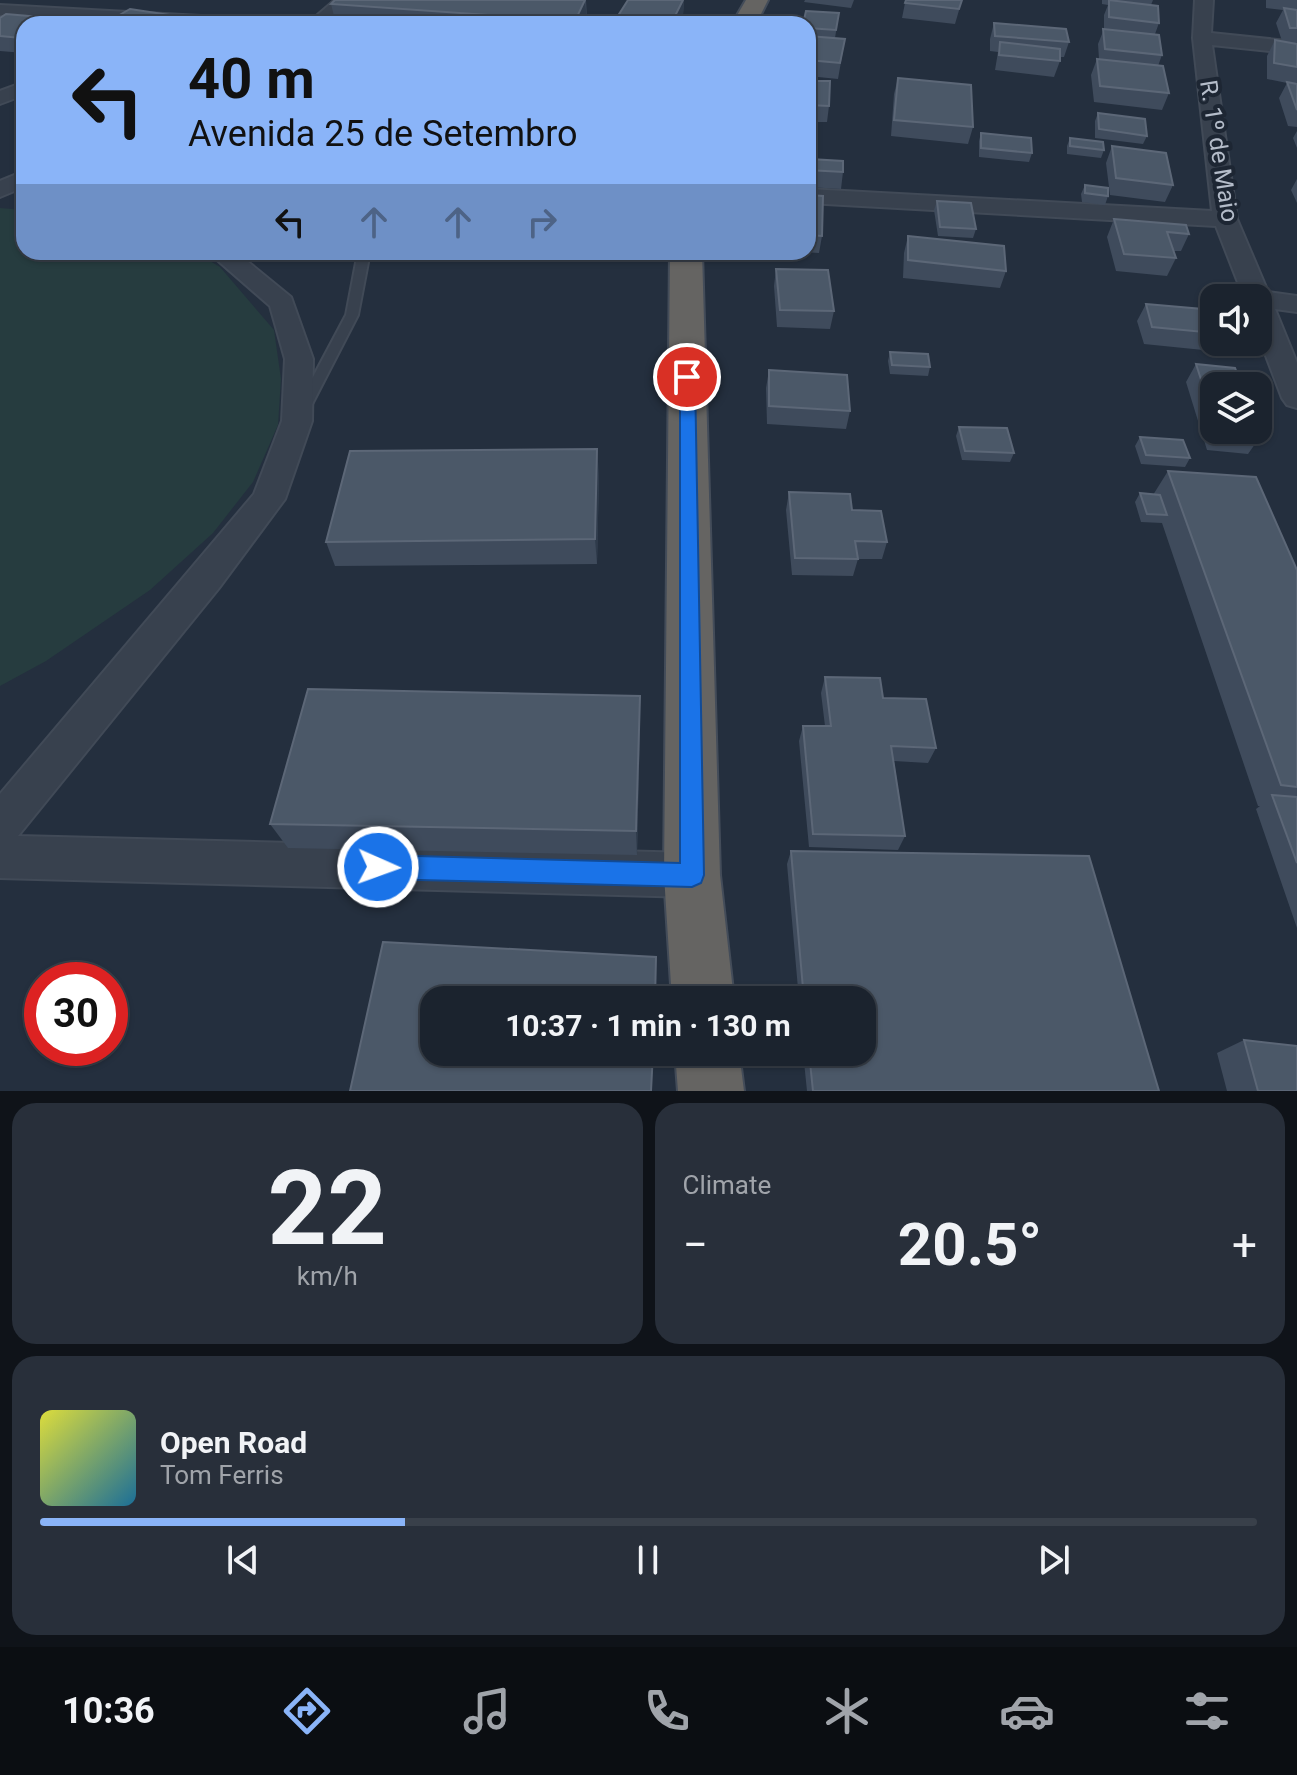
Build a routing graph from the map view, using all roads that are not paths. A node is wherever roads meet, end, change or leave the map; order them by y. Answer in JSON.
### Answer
{"nodes":[{"id":1,"x":150,"y":0,"type":"edge"},
{"id":2,"x":346,"y":0,"type":"edge"},
{"id":3,"x":1204,"y":0,"type":"edge"},
{"id":4,"x":0,"y":10,"type":"edge"},
{"id":5,"x":74,"y":16,"type":"edge"},
{"id":6,"x":128,"y":16,"type":"edge"},
{"id":7,"x":326,"y":16,"type":"edge"},
{"id":8,"x":1202,"y":38,"type":"junction"},
{"id":9,"x":1297,"y":48,"type":"edge"},
{"id":10,"x":816,"y":196,"type":"edge"},
{"id":11,"x":1225,"y":219,"type":"junction"},
{"id":12,"x":231,"y":260,"type":"edge"},
{"id":13,"x":362,"y":260,"type":"edge"},
{"id":14,"x":686,"y":260,"type":"edge"},
{"id":15,"x":1252,"y":284,"type":"edge"},
{"id":16,"x":1272,"y":301,"type":"edge"},
{"id":17,"x":1297,"y":304,"type":"edge"},
{"id":18,"x":1272,"y":335,"type":"edge"},
{"id":19,"x":1297,"y":398,"type":"edge"},
{"id":20,"x":297,"y":421,"type":"junction"},
{"id":21,"x":0,"y":826,"type":"edge"},
{"id":22,"x":0,"y":857,"type":"edge"},
{"id":23,"x":692,"y":875,"type":"junction"},
{"id":24,"x":702,"y":986,"type":"edge"},
{"id":25,"x":708,"y":1066,"type":"edge"},
{"id":26,"x":711,"y":1091,"type":"edge"}],
"edges":[{"from":1,"to":6,"type":"street"},
{"from":2,"to":7,"type":"street"},
{"from":3,"to":8,"type":"street","name":"R. 1º de Maio"},
{"from":4,"to":5,"type":"street"},
{"from":8,"to":9,"type":"street"},
{"from":8,"to":11,"type":"street","name":"R. 1º de Maio"},
{"from":10,"to":11,"type":"street"},
{"from":11,"to":15,"type":"street","name":"R. 1º de Maio"},
{"from":12,"to":20,"type":"street"},
{"from":13,"to":20,"type":"lane"},
{"from":14,"to":23,"type":"highway"},
{"from":16,"to":17,"type":"street"},
{"from":18,"to":19,"type":"street","name":"R. 1º de Maio"},
{"from":20,"to":21,"type":"street"},
{"from":22,"to":23,"type":"street"},
{"from":23,"to":24,"type":"highway"},
{"from":25,"to":26,"type":"highway"}]}
